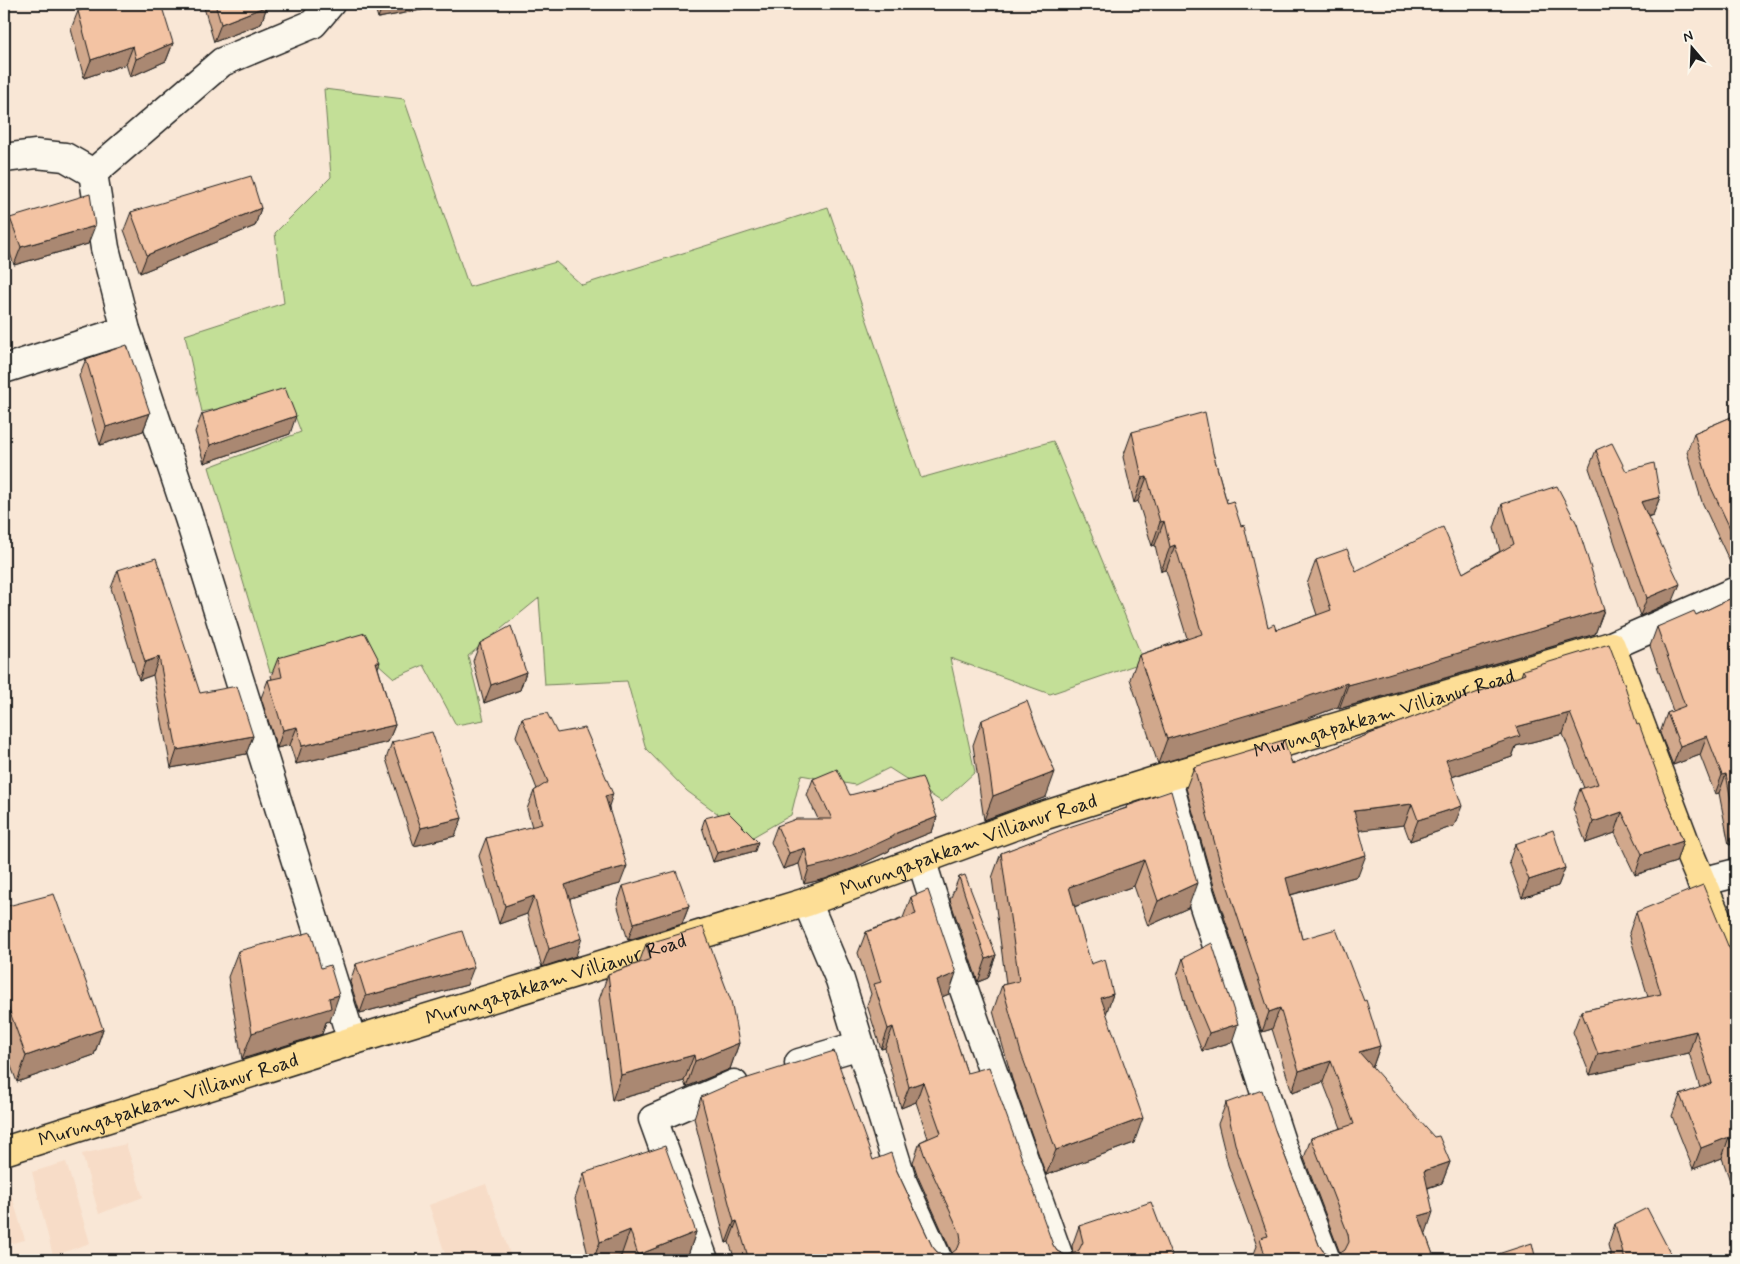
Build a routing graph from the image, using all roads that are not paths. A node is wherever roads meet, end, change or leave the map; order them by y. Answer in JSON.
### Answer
{"nodes":[{"id":1,"x":330,"y":4,"type":"edge"},
{"id":2,"x":4,"y":158,"type":"edge"},
{"id":3,"x":93,"y":173,"type":"junction"},
{"id":4,"x":126,"y":330,"type":"junction"},
{"id":5,"x":4,"y":369,"type":"edge"},
{"id":6,"x":1736,"y":591,"type":"edge"},
{"id":7,"x":1611,"y":646,"type":"junction"},
{"id":8,"x":1167,"y":776,"type":"junction"},
{"id":9,"x":921,"y":859,"type":"junction"},
{"id":10,"x":1736,"y":873,"type":"edge"},
{"id":11,"x":1701,"y":882,"type":"junction"},
{"id":12,"x":807,"y":902,"type":"junction"},
{"id":13,"x":1736,"y":963,"type":"edge"},
{"id":14,"x":352,"y":1040,"type":"junction"},
{"id":15,"x":860,"y":1045,"type":"junction"},
{"id":16,"x":4,"y":1151,"type":"edge"},
{"id":17,"x":704,"y":1260,"type":"edge"},
{"id":18,"x":938,"y":1260,"type":"edge"},
{"id":19,"x":1060,"y":1260,"type":"edge"},
{"id":20,"x":1326,"y":1260,"type":"edge"}],
"edges":[{"from":1,"to":3,"type":"street"},
{"from":2,"to":3,"type":"street"},
{"from":3,"to":4,"type":"street"},
{"from":4,"to":5,"type":"street"},
{"from":4,"to":14,"type":"street"},
{"from":6,"to":7,"type":"street"},
{"from":7,"to":8,"type":"main road","name":"Murungapakkam Villianur Road"},
{"from":7,"to":11,"type":"main road"},
{"from":8,"to":9,"type":"main road","name":"Murungapakkam Villianur Road"},
{"from":8,"to":20,"type":"street"},
{"from":9,"to":12,"type":"main road","name":"Murungapakkam Villianur Road"},
{"from":9,"to":19,"type":"street"},
{"from":10,"to":11,"type":"street"},
{"from":11,"to":13,"type":"main road"},
{"from":12,"to":14,"type":"main road","name":"Murungapakkam Villianur Road"},
{"from":12,"to":15,"type":"street"},
{"from":14,"to":16,"type":"main road","name":"Murungapakkam Villianur Road"},
{"from":15,"to":17,"type":"street"},
{"from":15,"to":18,"type":"street"}]}
